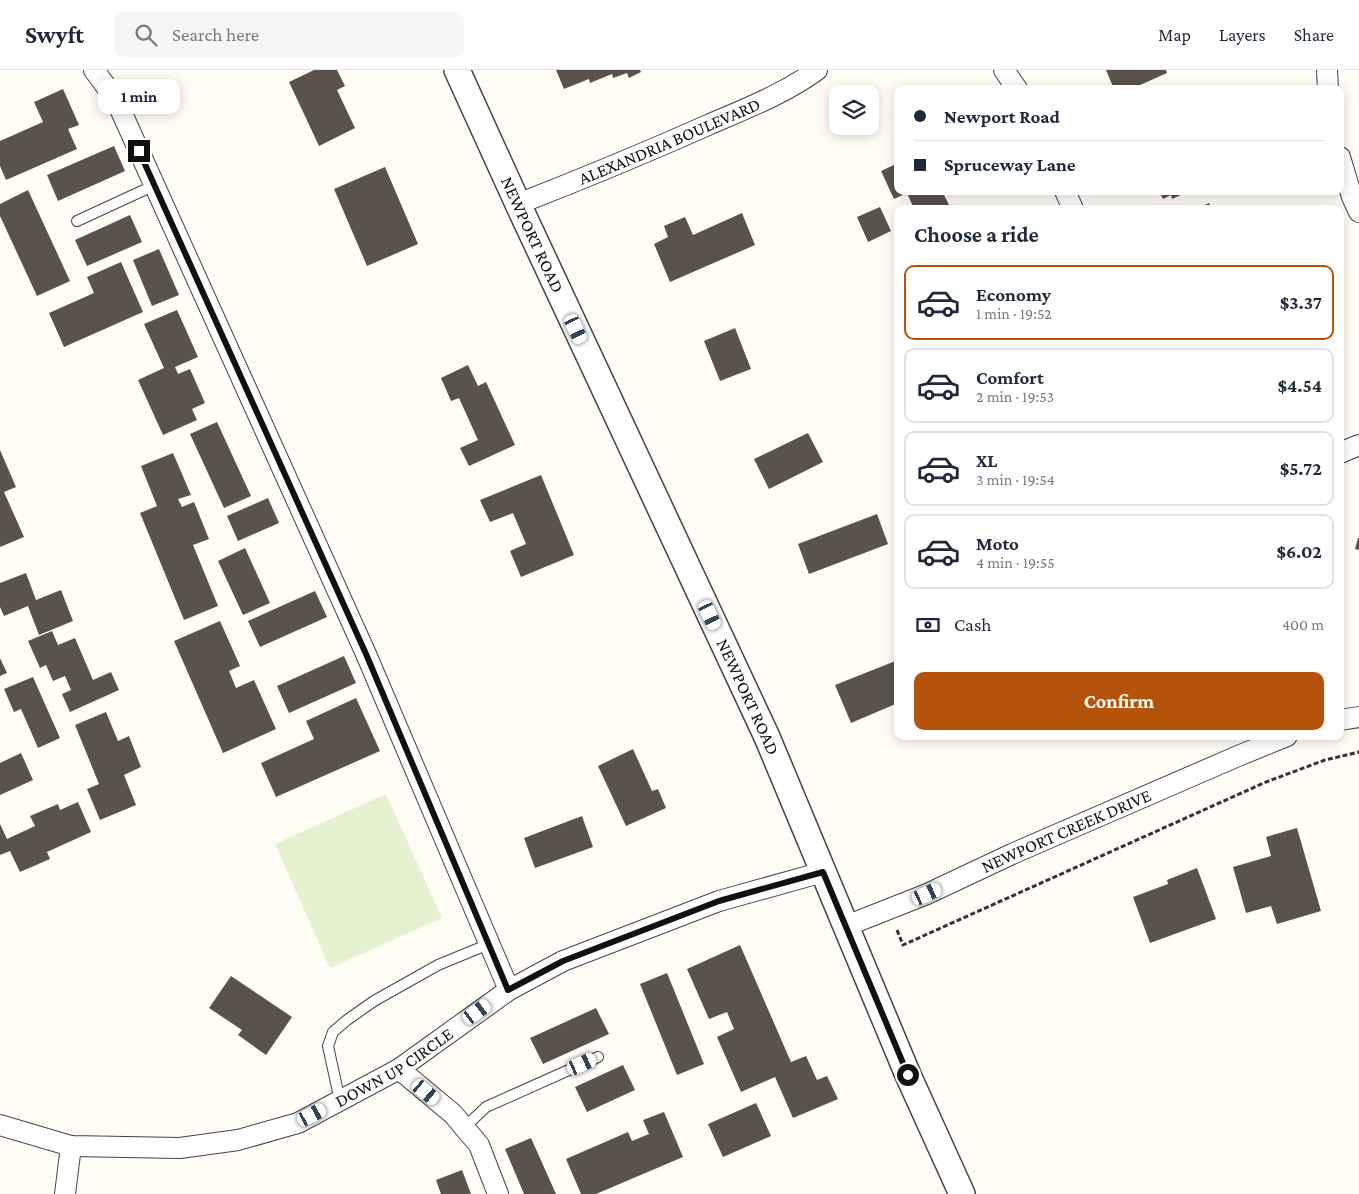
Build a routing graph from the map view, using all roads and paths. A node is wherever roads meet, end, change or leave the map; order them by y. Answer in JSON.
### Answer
{"nodes":[{"id":1,"x":94,"y":70,"type":"edge"},
{"id":2,"x":457,"y":70,"type":"edge"},
{"id":3,"x":817,"y":70,"type":"edge"},
{"id":4,"x":1327,"y":70,"type":"edge"},
{"id":5,"x":1005,"y":71,"type":"edge"},
{"id":6,"x":1014,"y":85,"type":"edge"},
{"id":7,"x":1328,"y":85,"type":"edge"},
{"id":8,"x":1344,"y":171,"type":"edge"},
{"id":9,"x":155,"y":185,"type":"junction"},
{"id":10,"x":518,"y":204,"type":"junction"},
{"id":11,"x":1359,"y":212,"type":"edge"},
{"id":12,"x":76,"y":221,"type":"dead end"},
{"id":13,"x":1359,"y":445,"type":"edge"},
{"id":14,"x":1344,"y":451,"type":"edge"},
{"id":15,"x":1359,"y":717,"type":"edge"},
{"id":16,"x":1344,"y":719,"type":"edge"},
{"id":17,"x":1277,"y":740,"type":"edge"},
{"id":18,"x":1359,"y":752,"type":"edge"},
{"id":19,"x":823,"y":872,"type":"junction"},
{"id":20,"x":846,"y":926,"type":"junction"},
{"id":21,"x":898,"y":934,"type":"dead end"},
{"id":22,"x":489,"y":944,"type":"junction"},
{"id":23,"x":508,"y":990,"type":"junction"},
{"id":24,"x":598,"y":1057,"type":"dead end"},
{"id":25,"x":399,"y":1069,"type":"junction"},
{"id":26,"x":340,"y":1100,"type":"junction"},
{"id":27,"x":0,"y":1125,"type":"edge"},
{"id":28,"x":464,"y":1128,"type":"junction"},
{"id":29,"x":71,"y":1146,"type":"junction"},
{"id":30,"x":65,"y":1194,"type":"edge"},
{"id":31,"x":498,"y":1194,"type":"edge"},
{"id":32,"x":962,"y":1194,"type":"edge"}],
"edges":[{"from":1,"to":9,"type":"street"},
{"from":2,"to":10,"type":"street","name":"NEWPORT ROAD"},
{"from":3,"to":10,"type":"street","name":"ALEXANDRIA BOULEVARD"},
{"from":4,"to":7,"type":"street"},
{"from":5,"to":6,"type":"street"},
{"from":8,"to":11,"type":"street"},
{"from":9,"to":12,"type":"lane"},
{"from":9,"to":22,"type":"street"},
{"from":10,"to":19,"type":"street","name":"NEWPORT ROAD"},
{"from":13,"to":14,"type":"street"},
{"from":15,"to":16,"type":"street"},
{"from":17,"to":20,"type":"street","name":"NEWPORT CREEK DRIVE"},
{"from":18,"to":21,"type":"path"},
{"from":19,"to":20,"type":"street","name":"NEWPORT ROAD"},
{"from":19,"to":23,"type":"street","name":"DOWN UP CIRCLE"},
{"from":20,"to":32,"type":"street","name":"NEWPORT ROAD"},
{"from":22,"to":23,"type":"street"},
{"from":22,"to":26,"type":"lane"},
{"from":23,"to":25,"type":"street","name":"DOWN UP CIRCLE"},
{"from":24,"to":28,"type":"lane"},
{"from":25,"to":26,"type":"street","name":"DOWN UP CIRCLE"},
{"from":25,"to":28,"type":"street"},
{"from":26,"to":29,"type":"street","name":"DOWN UP CIRCLE"},
{"from":27,"to":29,"type":"street","name":"DOWN UP CIRCLE"},
{"from":28,"to":31,"type":"street"},
{"from":29,"to":30,"type":"street"}]}
